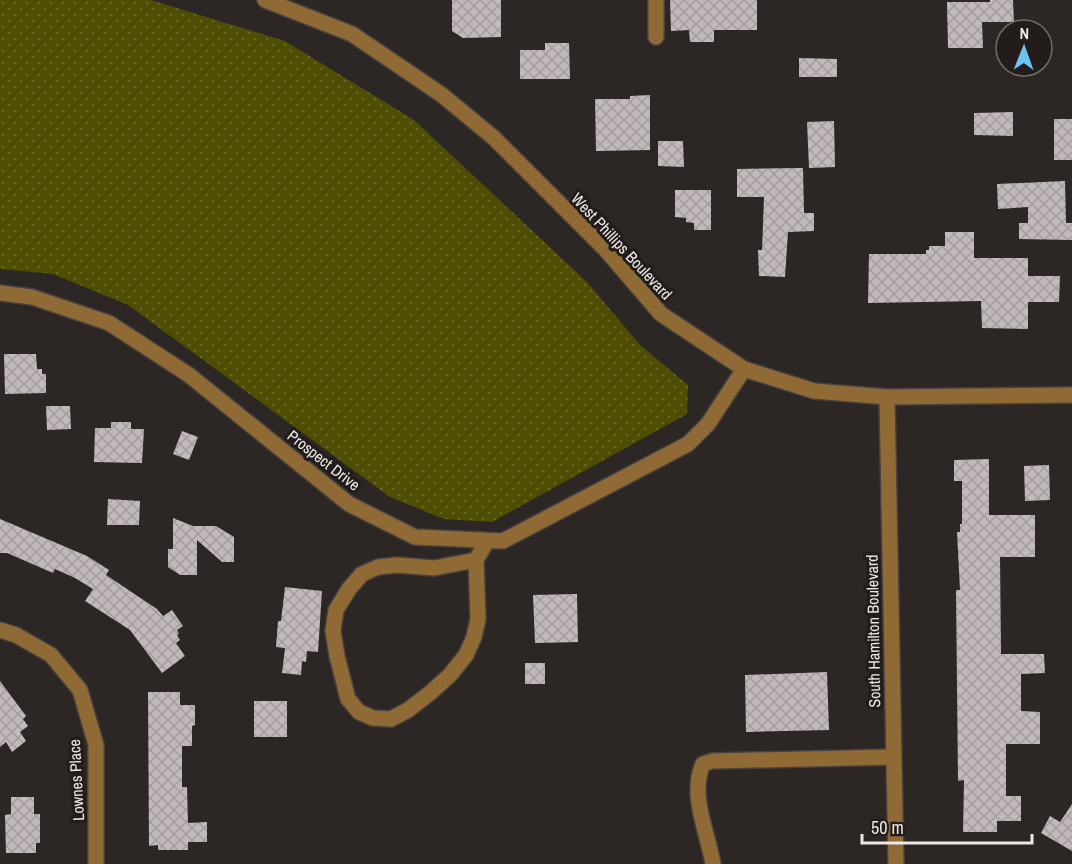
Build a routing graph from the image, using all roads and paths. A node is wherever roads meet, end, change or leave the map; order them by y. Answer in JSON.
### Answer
{"nodes":[{"id":1,"x":265,"y":0,"type":"edge"},
{"id":2,"x":656,"y":0,"type":"edge"},
{"id":3,"x":656,"y":38,"type":"dead end"},
{"id":4,"x":0,"y":293,"type":"edge"},
{"id":5,"x":744,"y":369,"type":"junction"},
{"id":6,"x":1072,"y":395,"type":"edge"},
{"id":7,"x":887,"y":397,"type":"junction"},
{"id":8,"x":487,"y":541,"type":"junction"},
{"id":9,"x":476,"y":560,"type":"junction"},
{"id":10,"x":0,"y":630,"type":"edge"},
{"id":11,"x":894,"y":757,"type":"junction"},
{"id":12,"x":96,"y":864,"type":"edge"},
{"id":13,"x":713,"y":864,"type":"edge"},
{"id":14,"x":896,"y":864,"type":"edge"}],
"edges":[{"from":1,"to":5,"type":"street","name":"West Phillips Boulevard"},
{"from":2,"to":3,"type":"street"},
{"from":4,"to":8,"type":"street","name":"Prospect Drive"},
{"from":5,"to":7,"type":"street","name":"West Phillips Boulevard"},
{"from":5,"to":8,"type":"street","name":"Prospect Drive"},
{"from":6,"to":7,"type":"street","name":"West Phillips Boulevard"},
{"from":7,"to":11,"type":"street","name":"South Hamilton Boulevard"},
{"from":8,"to":9,"type":"street"},
{"from":9,"to":9,"type":"street"},
{"from":10,"to":12,"type":"street","name":"Lownes Place"},
{"from":11,"to":13,"type":"street"},
{"from":11,"to":14,"type":"street","name":"South Hamilton Boulevard"}]}
